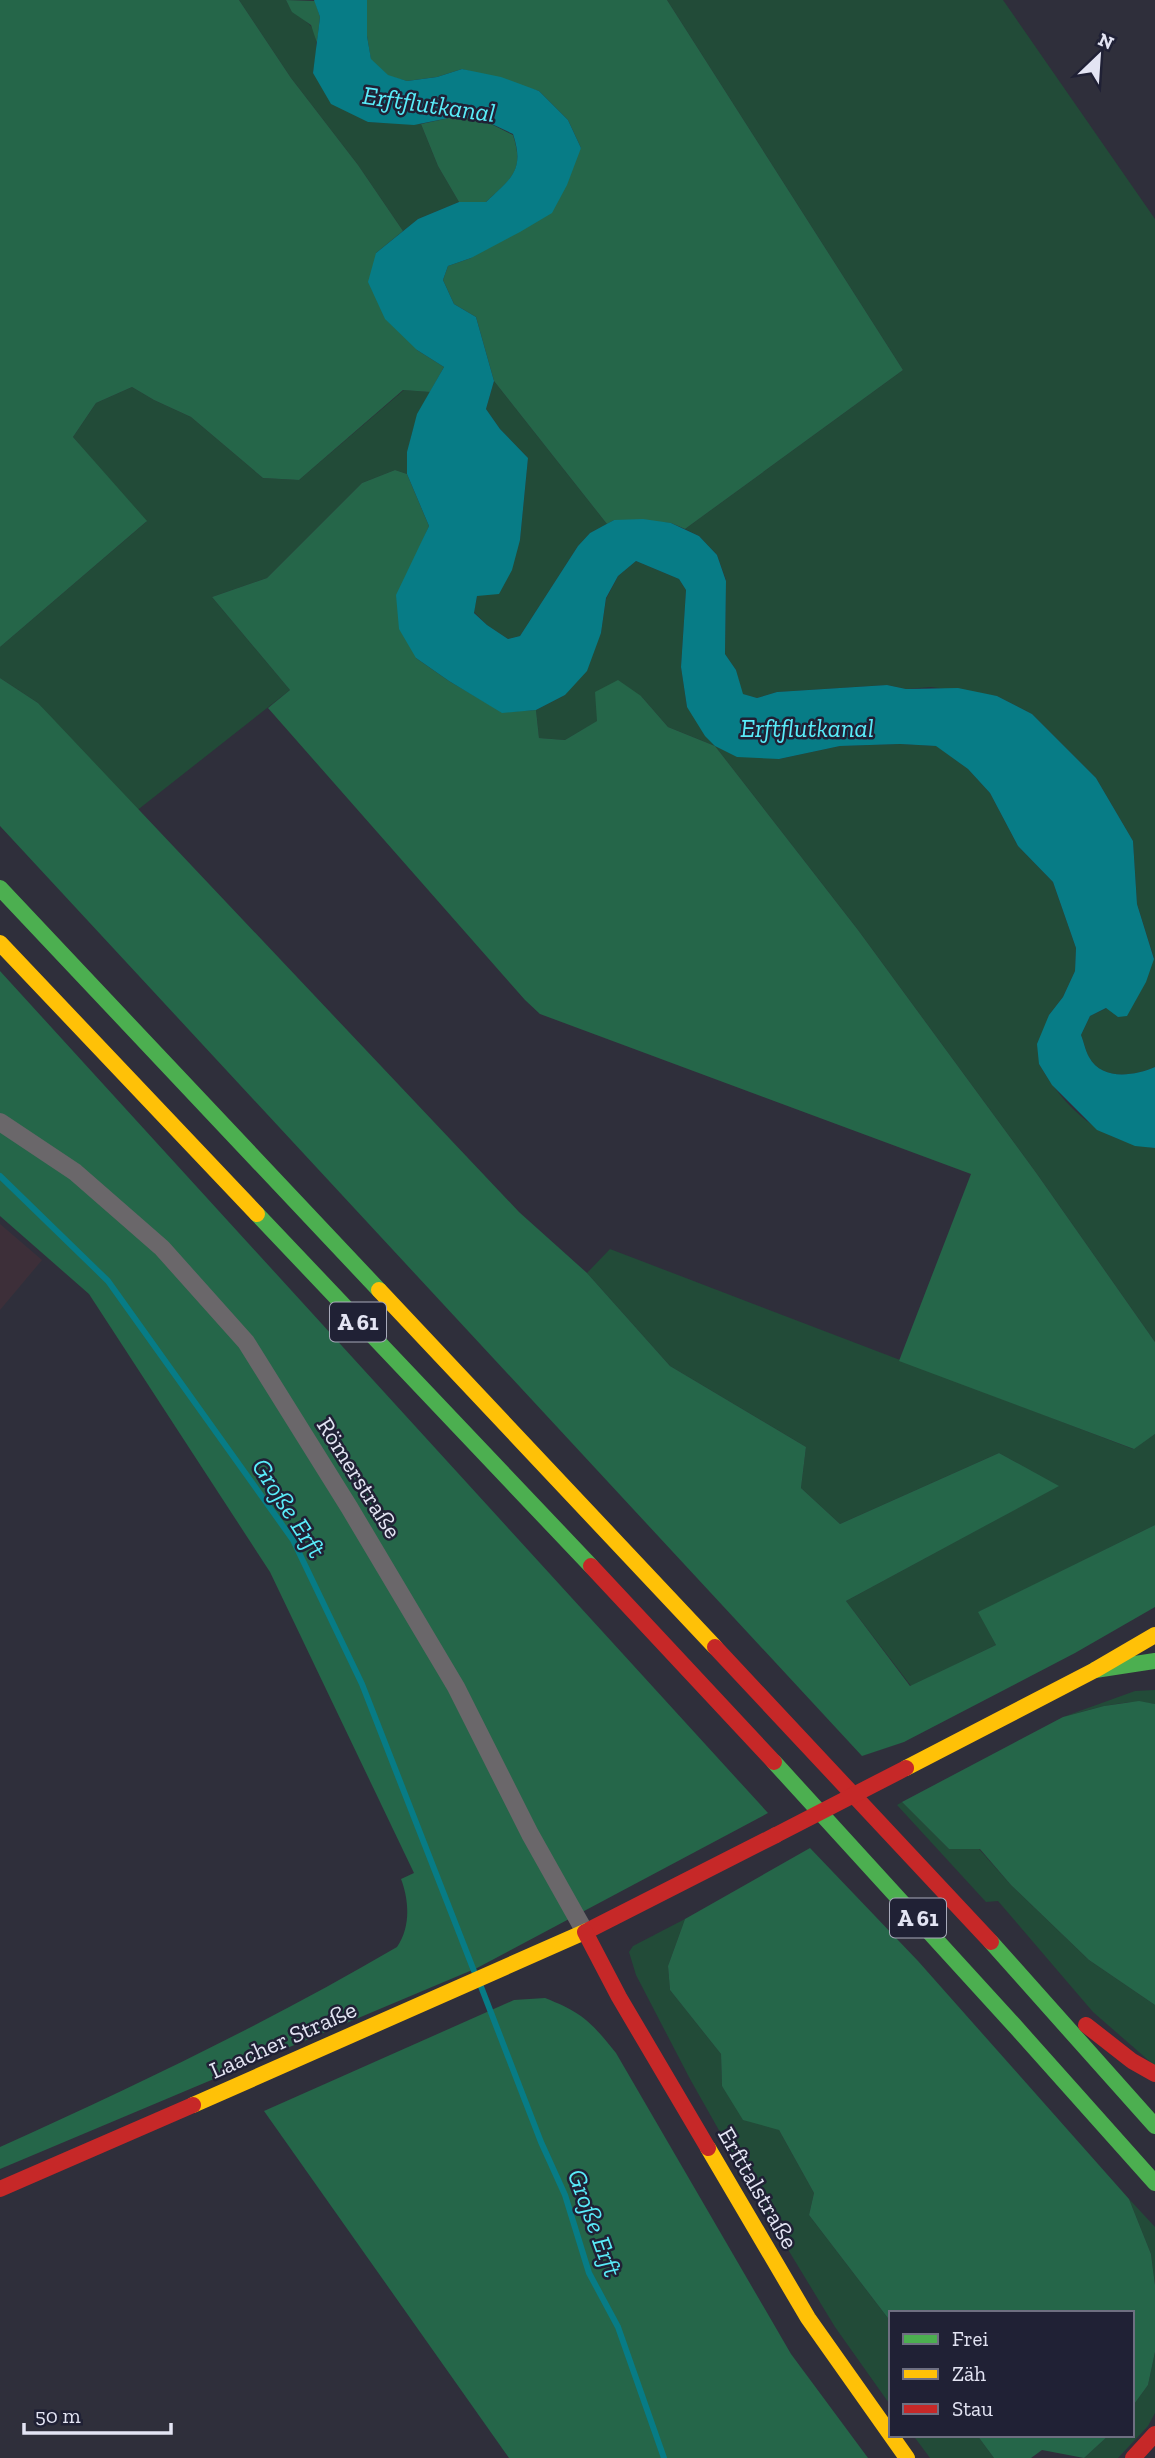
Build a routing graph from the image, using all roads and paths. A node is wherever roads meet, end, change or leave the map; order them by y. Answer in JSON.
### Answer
{"nodes":[{"id":1,"x":0,"y":888,"type":"edge"},
{"id":2,"x":0,"y":943,"type":"edge"},
{"id":3,"x":0,"y":1122,"type":"edge"},
{"id":4,"x":1155,"y":1635,"type":"edge"},
{"id":5,"x":1155,"y":1661,"type":"edge"},
{"id":6,"x":1096,"y":1670,"type":"junction"},
{"id":7,"x":585,"y":1932,"type":"junction"},
{"id":8,"x":1045,"y":2001,"type":"junction"},
{"id":9,"x":1155,"y":2074,"type":"edge"},
{"id":10,"x":1155,"y":2126,"type":"edge"},
{"id":11,"x":1116,"y":2138,"type":"junction"},
{"id":12,"x":1155,"y":2183,"type":"edge"},
{"id":13,"x":0,"y":2189,"type":"edge"},
{"id":14,"x":1146,"y":2197,"type":"dead end"},
{"id":15,"x":889,"y":2433,"type":"edge"},
{"id":16,"x":1155,"y":2434,"type":"edge"},
{"id":17,"x":892,"y":2437,"type":"edge"},
{"id":18,"x":907,"y":2458,"type":"edge"},
{"id":19,"x":1133,"y":2458,"type":"edge"}],
"edges":[{"from":1,"to":8,"type":"main road","number":"A 61"},
{"from":2,"to":11,"type":"main road","number":"A 61"},
{"from":3,"to":7,"type":"street","name":"Römerstraße"},
{"from":4,"to":6,"type":"main road","name":"Laacher Straße"},
{"from":5,"to":6,"type":"main road"},
{"from":6,"to":7,"type":"main road","name":"Laacher Straße","bridge":true},
{"from":7,"to":13,"type":"main road","name":"Laacher Straße"},
{"from":7,"to":15,"type":"main road","name":"Erfttalstraße"},
{"from":8,"to":9,"type":"main road"},
{"from":8,"to":10,"type":"main road","number":"A 61"},
{"from":11,"to":12,"type":"main road","number":"A 61"},
{"from":11,"to":14,"type":"main road"},
{"from":16,"to":19,"type":"main road"},
{"from":17,"to":18,"type":"main road","name":"Erfttalstraße"}]}
